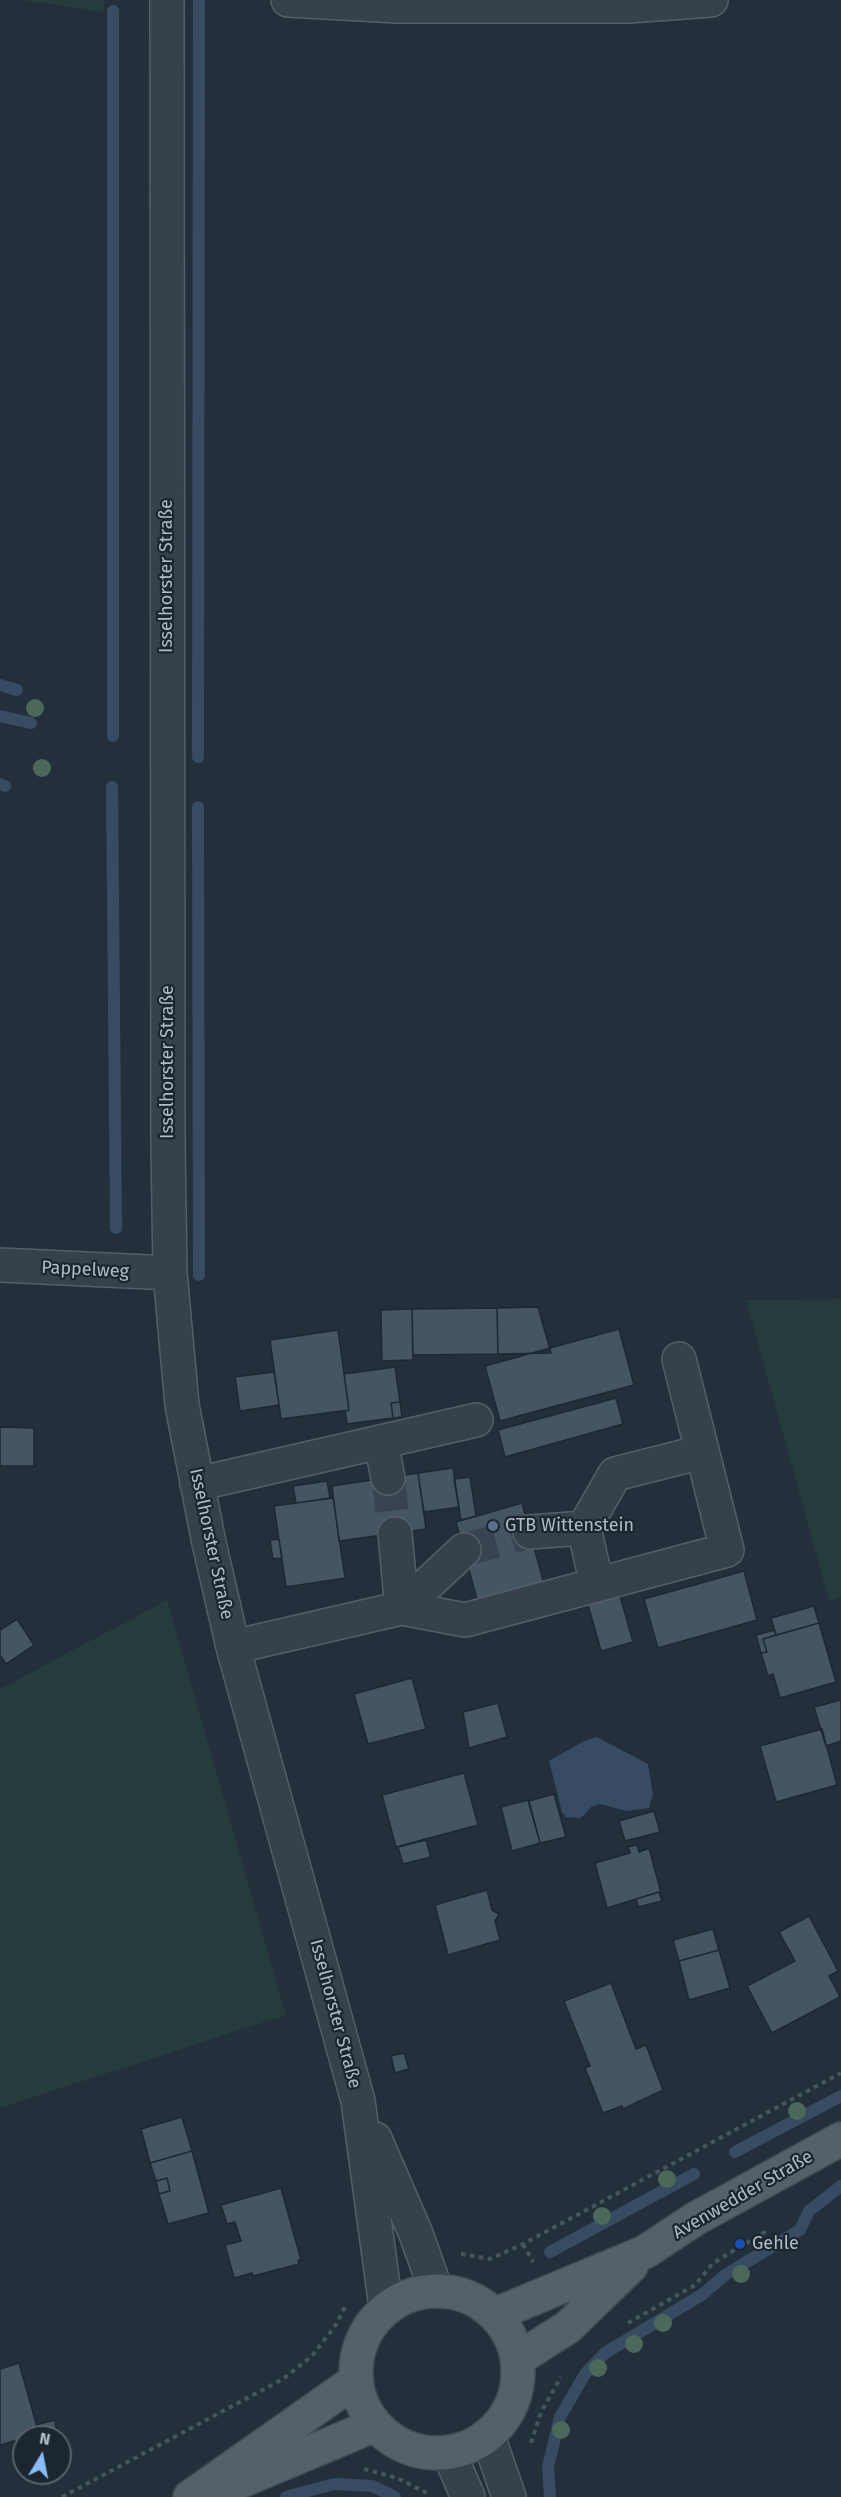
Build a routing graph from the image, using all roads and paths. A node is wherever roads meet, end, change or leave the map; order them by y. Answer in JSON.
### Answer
{"nodes":[{"id":1,"x":167,"y":0,"type":"edge"},
{"id":2,"x":288,"y":0,"type":"edge"},
{"id":3,"x":711,"y":0,"type":"edge"},
{"id":4,"x":0,"y":1265,"type":"edge"},
{"id":5,"x":171,"y":1273,"type":"junction"},
{"id":6,"x":679,"y":1359,"type":"dead end"},
{"id":7,"x":477,"y":1420,"type":"dead end"},
{"id":8,"x":381,"y":1442,"type":"junction"},
{"id":9,"x":702,"y":1452,"type":"junction"},
{"id":10,"x":388,"y":1478,"type":"tunnel mouth"},
{"id":11,"x":197,"y":1484,"type":"junction"},
{"id":12,"x":584,"y":1528,"type":"junction"},
{"id":13,"x":530,"y":1532,"type":"tunnel mouth"},
{"id":14,"x":395,"y":1533,"type":"tunnel mouth"},
{"id":15,"x":464,"y":1550,"type":"tunnel mouth"},
{"id":16,"x":597,"y":1585,"type":"junction"},
{"id":17,"x":402,"y":1608,"type":"junction"},
{"id":18,"x":233,"y":1647,"type":"junction"},
{"id":19,"x":841,"y":2073,"type":"edge"},
{"id":20,"x":358,"y":2101,"type":"junction"},
{"id":21,"x":841,"y":2139,"type":"edge"},
{"id":22,"x":768,"y":2230,"type":"dead end"},
{"id":23,"x":456,"y":2251,"type":"dead end"},
{"id":24,"x":645,"y":2252,"type":"junction"},
{"id":25,"x":436,"y":2290,"type":"junction"},
{"id":26,"x":349,"y":2300,"type":"dead end"},
{"id":27,"x":386,"y":2307,"type":"junction"},
{"id":28,"x":496,"y":2314,"type":"junction"},
{"id":29,"x":622,"y":2326,"type":"dead end"},
{"id":30,"x":518,"y":2359,"type":"junction"},
{"id":31,"x":567,"y":2368,"type":"dead end"},
{"id":32,"x":355,"y":2381,"type":"junction"},
{"id":33,"x":375,"y":2425,"type":"junction"},
{"id":34,"x":488,"y":2436,"type":"junction"},
{"id":35,"x":449,"y":2452,"type":"junction"},
{"id":36,"x":530,"y":2452,"type":"dead end"},
{"id":37,"x":361,"y":2468,"type":"dead end"},
{"id":38,"x":62,"y":2497,"type":"edge"},
{"id":39,"x":190,"y":2497,"type":"edge"},
{"id":40,"x":201,"y":2497,"type":"edge"},
{"id":41,"x":432,"y":2497,"type":"edge"},
{"id":42,"x":468,"y":2497,"type":"edge"},
{"id":43,"x":509,"y":2497,"type":"edge"}],
"edges":[{"from":1,"to":5,"type":"street","name":"Isselhorster Straße"},
{"from":2,"to":3,"type":"street"},
{"from":4,"to":5,"type":"street","name":"Pappelweg"},
{"from":5,"to":11,"type":"street","name":"Isselhorster Straße"},
{"from":6,"to":9,"type":"street"},
{"from":7,"to":8,"type":"street"},
{"from":8,"to":10,"type":"street"},
{"from":8,"to":11,"type":"street"},
{"from":9,"to":12,"type":"street"},
{"from":9,"to":16,"type":"street"},
{"from":11,"to":18,"type":"street","name":"Isselhorster Straße"},
{"from":12,"to":13,"type":"street"},
{"from":12,"to":16,"type":"street"},
{"from":14,"to":17,"type":"street"},
{"from":15,"to":17,"type":"street"},
{"from":16,"to":17,"type":"street"},
{"from":17,"to":18,"type":"street"},
{"from":18,"to":20,"type":"street","name":"Isselhorster Straße"},
{"from":19,"to":23,"type":"path"},
{"from":20,"to":25,"type":"street","name":"Isselhorster Straße"},
{"from":20,"to":27,"type":"street","name":"Isselhorster Straße"},
{"from":21,"to":24,"type":"main road","name":"Avenwedder Straße"},
{"from":22,"to":29,"type":"path"},
{"from":24,"to":28,"type":"main road","name":"Avenwedder Straße"},
{"from":24,"to":30,"type":"main road","name":"Avenwedder Straße"},
{"from":25,"to":27,"type":"main road"},
{"from":25,"to":28,"type":"main road"},
{"from":26,"to":38,"type":"path"},
{"from":27,"to":32,"type":"main road"},
{"from":28,"to":30,"type":"main road"},
{"from":30,"to":34,"type":"main road"},
{"from":31,"to":36,"type":"path"},
{"from":32,"to":33,"type":"main road"},
{"from":32,"to":39,"type":"main road"},
{"from":33,"to":35,"type":"main road"},
{"from":33,"to":40,"type":"main road"},
{"from":34,"to":35,"type":"main road"},
{"from":34,"to":43,"type":"street"},
{"from":35,"to":42,"type":"street"},
{"from":37,"to":41,"type":"path"}]}
